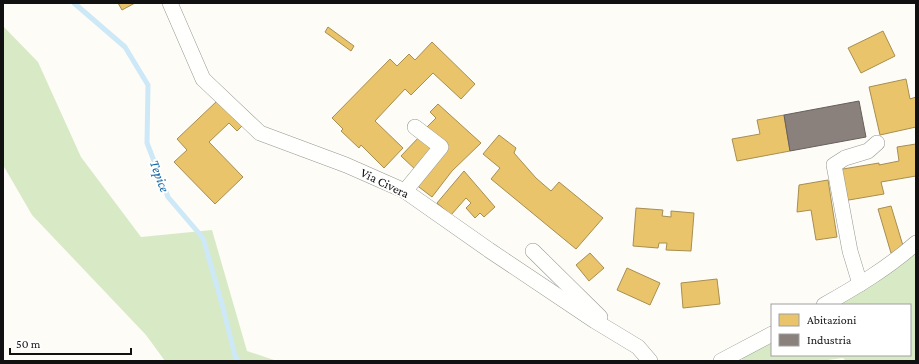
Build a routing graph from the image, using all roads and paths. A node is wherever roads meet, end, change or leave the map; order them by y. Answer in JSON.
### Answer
{"nodes":[{"id":1,"x":170,"y":3,"type":"edge"},
{"id":2,"x":415,"y":127,"type":"dead end"},
{"id":3,"x":877,"y":143,"type":"dead end"},
{"id":4,"x":405,"y":191,"type":"junction"},
{"id":5,"x":916,"y":243,"type":"edge"},
{"id":6,"x":533,"y":251,"type":"dead end"},
{"id":7,"x":860,"y":284,"type":"junction"},
{"id":8,"x":826,"y":304,"type":"edge"},
{"id":9,"x":617,"y":334,"type":"junction"},
{"id":10,"x":771,"y":335,"type":"edge"},
{"id":11,"x":650,"y":361,"type":"edge"},
{"id":12,"x":722,"y":361,"type":"edge"}],
"edges":[{"from":1,"to":4,"type":"street","name":"Via Civera"},
{"from":2,"to":4,"type":"street"},
{"from":3,"to":7,"type":"street"},
{"from":4,"to":9,"type":"street","name":"Via Civera"},
{"from":5,"to":7,"type":"street"},
{"from":6,"to":9,"type":"street"},
{"from":7,"to":8,"type":"street"},
{"from":9,"to":11,"type":"street","name":"Via Civera"},
{"from":10,"to":12,"type":"street"}]}
